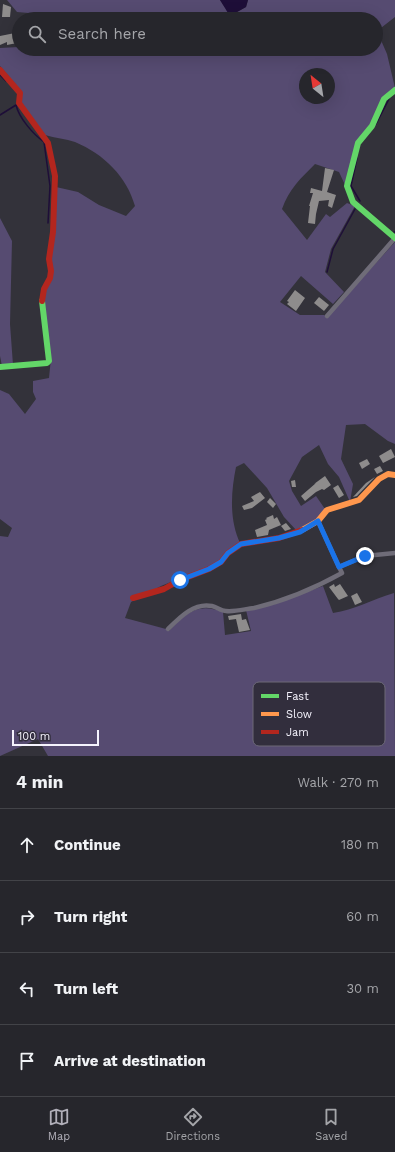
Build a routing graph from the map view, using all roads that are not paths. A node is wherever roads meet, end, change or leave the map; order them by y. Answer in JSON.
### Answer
{"nodes":[{"id":1,"x":0,"y":70,"type":"edge"},
{"id":2,"x":395,"y":90,"type":"edge"},
{"id":3,"x":395,"y":238,"type":"edge"},
{"id":4,"x":327,"y":316,"type":"dead end"},
{"id":5,"x":0,"y":367,"type":"edge"},
{"id":6,"x":395,"y":475,"type":"edge"},
{"id":7,"x":318,"y":521,"type":"junction"},
{"id":8,"x":395,"y":553,"type":"edge"},
{"id":9,"x":339,"y":567,"type":"junction"},
{"id":10,"x":133,"y":598,"type":"dead end"},
{"id":11,"x":168,"y":629,"type":"dead end"}],
"edges":[{"from":1,"to":5,"type":"street"},
{"from":2,"to":3,"type":"street"},
{"from":3,"to":4,"type":"street"},
{"from":6,"to":7,"type":"street"},
{"from":7,"to":9,"type":"street"},
{"from":7,"to":10,"type":"street"},
{"from":8,"to":9,"type":"street"},
{"from":9,"to":11,"type":"street"}]}
